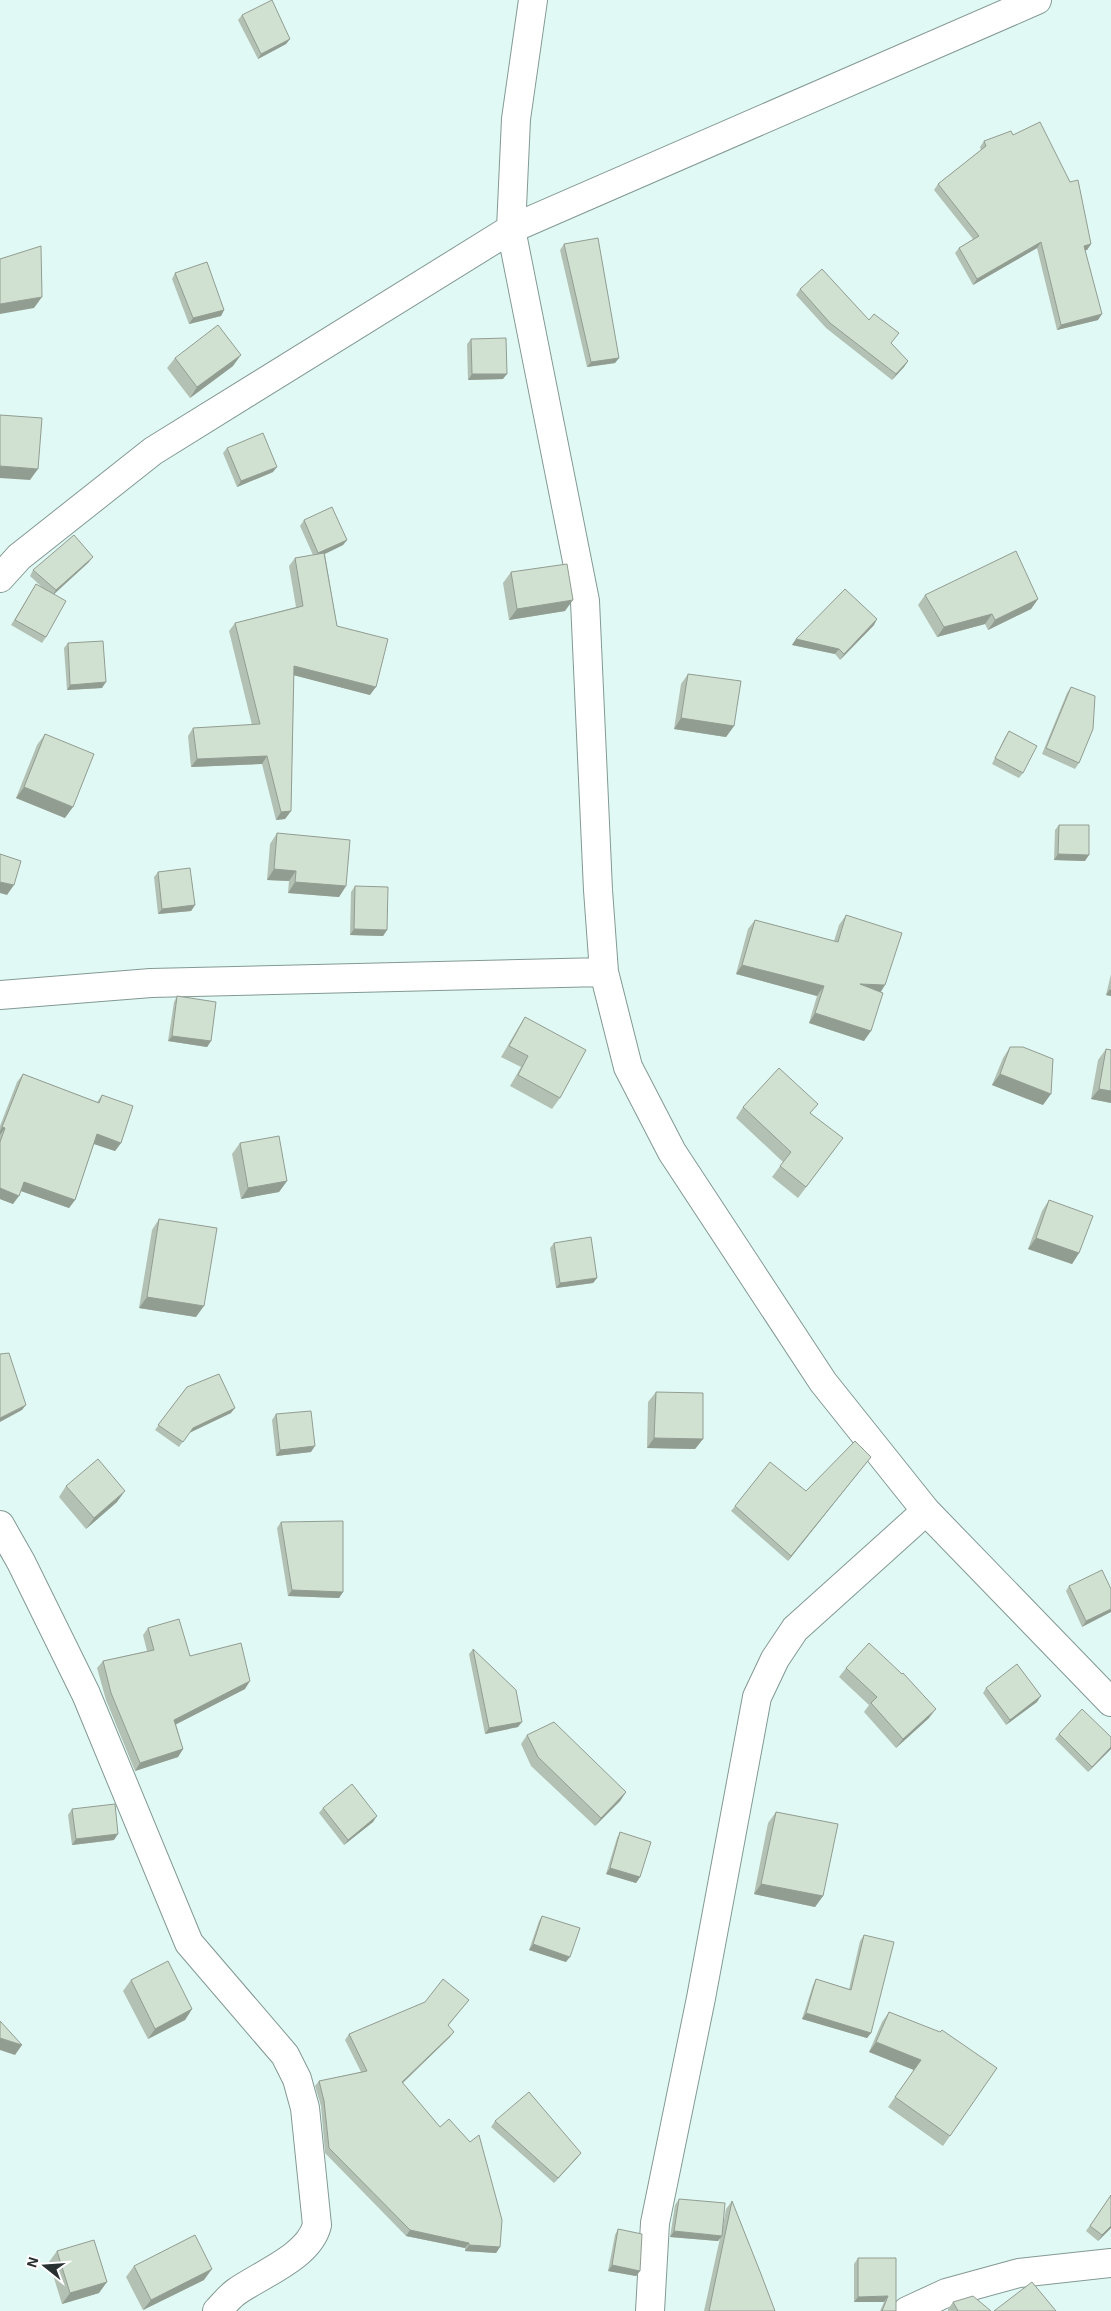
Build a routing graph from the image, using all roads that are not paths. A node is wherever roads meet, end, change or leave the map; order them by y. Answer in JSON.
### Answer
{"nodes":[{"id":1,"x":533,"y":0,"type":"edge"},
{"id":2,"x":1037,"y":0,"type":"edge"},
{"id":3,"x":511,"y":229,"type":"junction"},
{"id":4,"x":0,"y":578,"type":"edge"},
{"id":5,"x":604,"y":972,"type":"junction"},
{"id":6,"x":0,"y":995,"type":"edge"},
{"id":7,"x":926,"y":1511,"type":"junction"},
{"id":8,"x":0,"y":1525,"type":"edge"},
{"id":9,"x":1111,"y":1702,"type":"edge"},
{"id":10,"x":1111,"y":2263,"type":"edge"},
{"id":11,"x":217,"y":2311,"type":"edge"},
{"id":12,"x":650,"y":2311,"type":"edge"},
{"id":13,"x":907,"y":2311,"type":"edge"}],
"edges":[{"from":1,"to":3,"type":"street"},
{"from":2,"to":3,"type":"street"},
{"from":3,"to":4,"type":"street"},
{"from":3,"to":5,"type":"street"},
{"from":5,"to":6,"type":"street"},
{"from":5,"to":7,"type":"street"},
{"from":7,"to":9,"type":"street"},
{"from":7,"to":12,"type":"street"},
{"from":8,"to":11,"type":"street"},
{"from":10,"to":13,"type":"street"}]}
